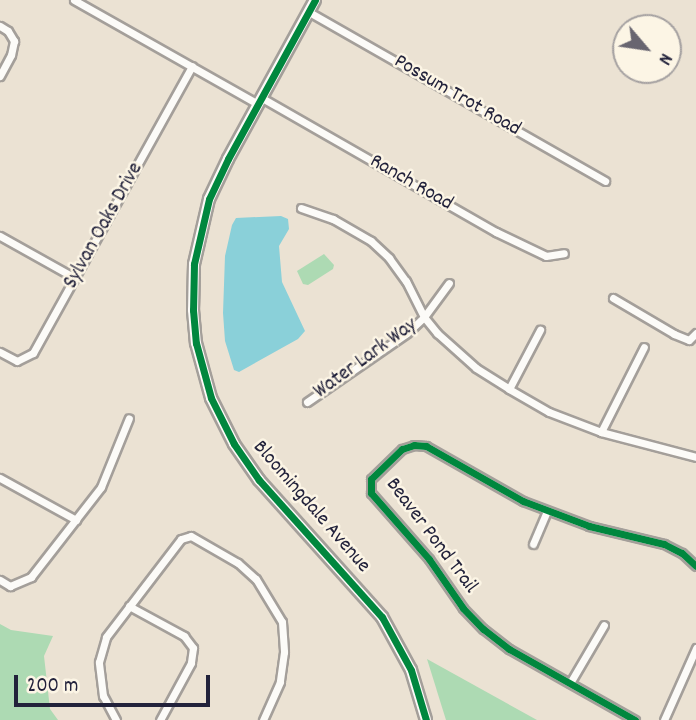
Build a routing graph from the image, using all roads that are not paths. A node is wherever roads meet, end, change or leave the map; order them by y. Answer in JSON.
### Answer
{"nodes":[{"id":1,"x":74,"y":0,"type":"edge"},
{"id":2,"x":315,"y":0,"type":"edge"},
{"id":3,"x":309,"y":12,"type":"junction"},
{"id":4,"x":0,"y":26,"type":"edge"},
{"id":5,"x":192,"y":66,"type":"junction"},
{"id":6,"x":0,"y":76,"type":"edge"},
{"id":7,"x":260,"y":101,"type":"junction"},
{"id":8,"x":605,"y":181,"type":"dead end"},
{"id":9,"x":301,"y":208,"type":"dead end"},
{"id":10,"x":0,"y":236,"type":"edge"},
{"id":11,"x":564,"y":253,"type":"dead end"},
{"id":12,"x":75,"y":278,"type":"junction"},
{"id":13,"x":449,"y":283,"type":"dead end"},
{"id":14,"x":613,"y":298,"type":"dead end"},
{"id":15,"x":424,"y":317,"type":"junction"},
{"id":16,"x":540,"y":330,"type":"dead end"},
{"id":17,"x":696,"y":333,"type":"edge"},
{"id":18,"x":643,"y":347,"type":"dead end"},
{"id":19,"x":0,"y":352,"type":"edge"},
{"id":20,"x":509,"y":389,"type":"junction"},
{"id":21,"x":307,"y":402,"type":"dead end"},
{"id":22,"x":129,"y":418,"type":"dead end"},
{"id":23,"x":601,"y":432,"type":"junction"},
{"id":24,"x":696,"y":457,"type":"edge"},
{"id":25,"x":0,"y":478,"type":"edge"},
{"id":26,"x":547,"y":511,"type":"junction"},
{"id":27,"x":76,"y":520,"type":"junction"},
{"id":28,"x":533,"y":544,"type":"dead end"},
{"id":29,"x":696,"y":566,"type":"edge"},
{"id":30,"x":0,"y":580,"type":"edge"},
{"id":31,"x":129,"y":606,"type":"junction"},
{"id":32,"x":604,"y":625,"type":"dead end"},
{"id":33,"x":696,"y":648,"type":"edge"},
{"id":34,"x":570,"y":683,"type":"junction"},
{"id":35,"x":116,"y":720,"type":"edge"},
{"id":36,"x":159,"y":720,"type":"edge"},
{"id":37,"x":263,"y":720,"type":"edge"},
{"id":38,"x":426,"y":720,"type":"edge"},
{"id":39,"x":635,"y":720,"type":"edge"},
{"id":40,"x":664,"y":720,"type":"edge"}],
"edges":[{"from":1,"to":5,"type":"street","name":"Ranch Road"},
{"from":2,"to":3,"type":"street","name":"Bloomingdale Avenue"},
{"from":3,"to":7,"type":"street","name":"Bloomingdale Avenue"},
{"from":3,"to":8,"type":"street","name":"Possum Trot Road"},
{"from":4,"to":6,"type":"street"},
{"from":5,"to":7,"type":"street","name":"Ranch Road"},
{"from":5,"to":12,"type":"street","name":"Sylvan Oaks Drive"},
{"from":7,"to":11,"type":"street","name":"Ranch Road"},
{"from":7,"to":38,"type":"street","name":"Bloomingdale Avenue"},
{"from":9,"to":15,"type":"street"},
{"from":10,"to":12,"type":"street"},
{"from":12,"to":19,"type":"street","name":"Sylvan Oaks Drive"},
{"from":13,"to":15,"type":"street","name":"Water Lark Way"},
{"from":14,"to":17,"type":"street"},
{"from":15,"to":20,"type":"street"},
{"from":15,"to":21,"type":"street","name":"Water Lark Way"},
{"from":16,"to":20,"type":"street"},
{"from":18,"to":23,"type":"street"},
{"from":20,"to":23,"type":"street"},
{"from":22,"to":27,"type":"street"},
{"from":23,"to":24,"type":"street"},
{"from":25,"to":27,"type":"street"},
{"from":26,"to":28,"type":"street"},
{"from":26,"to":29,"type":"street","name":"Beaver Pond Trail"},
{"from":26,"to":34,"type":"street","name":"Beaver Pond Trail"},
{"from":27,"to":30,"type":"street"},
{"from":31,"to":35,"type":"street"},
{"from":31,"to":36,"type":"street"},
{"from":31,"to":37,"type":"street"},
{"from":32,"to":34,"type":"street"},
{"from":33,"to":40,"type":"street"},
{"from":34,"to":39,"type":"street","name":"Beaver Pond Trail"}]}
